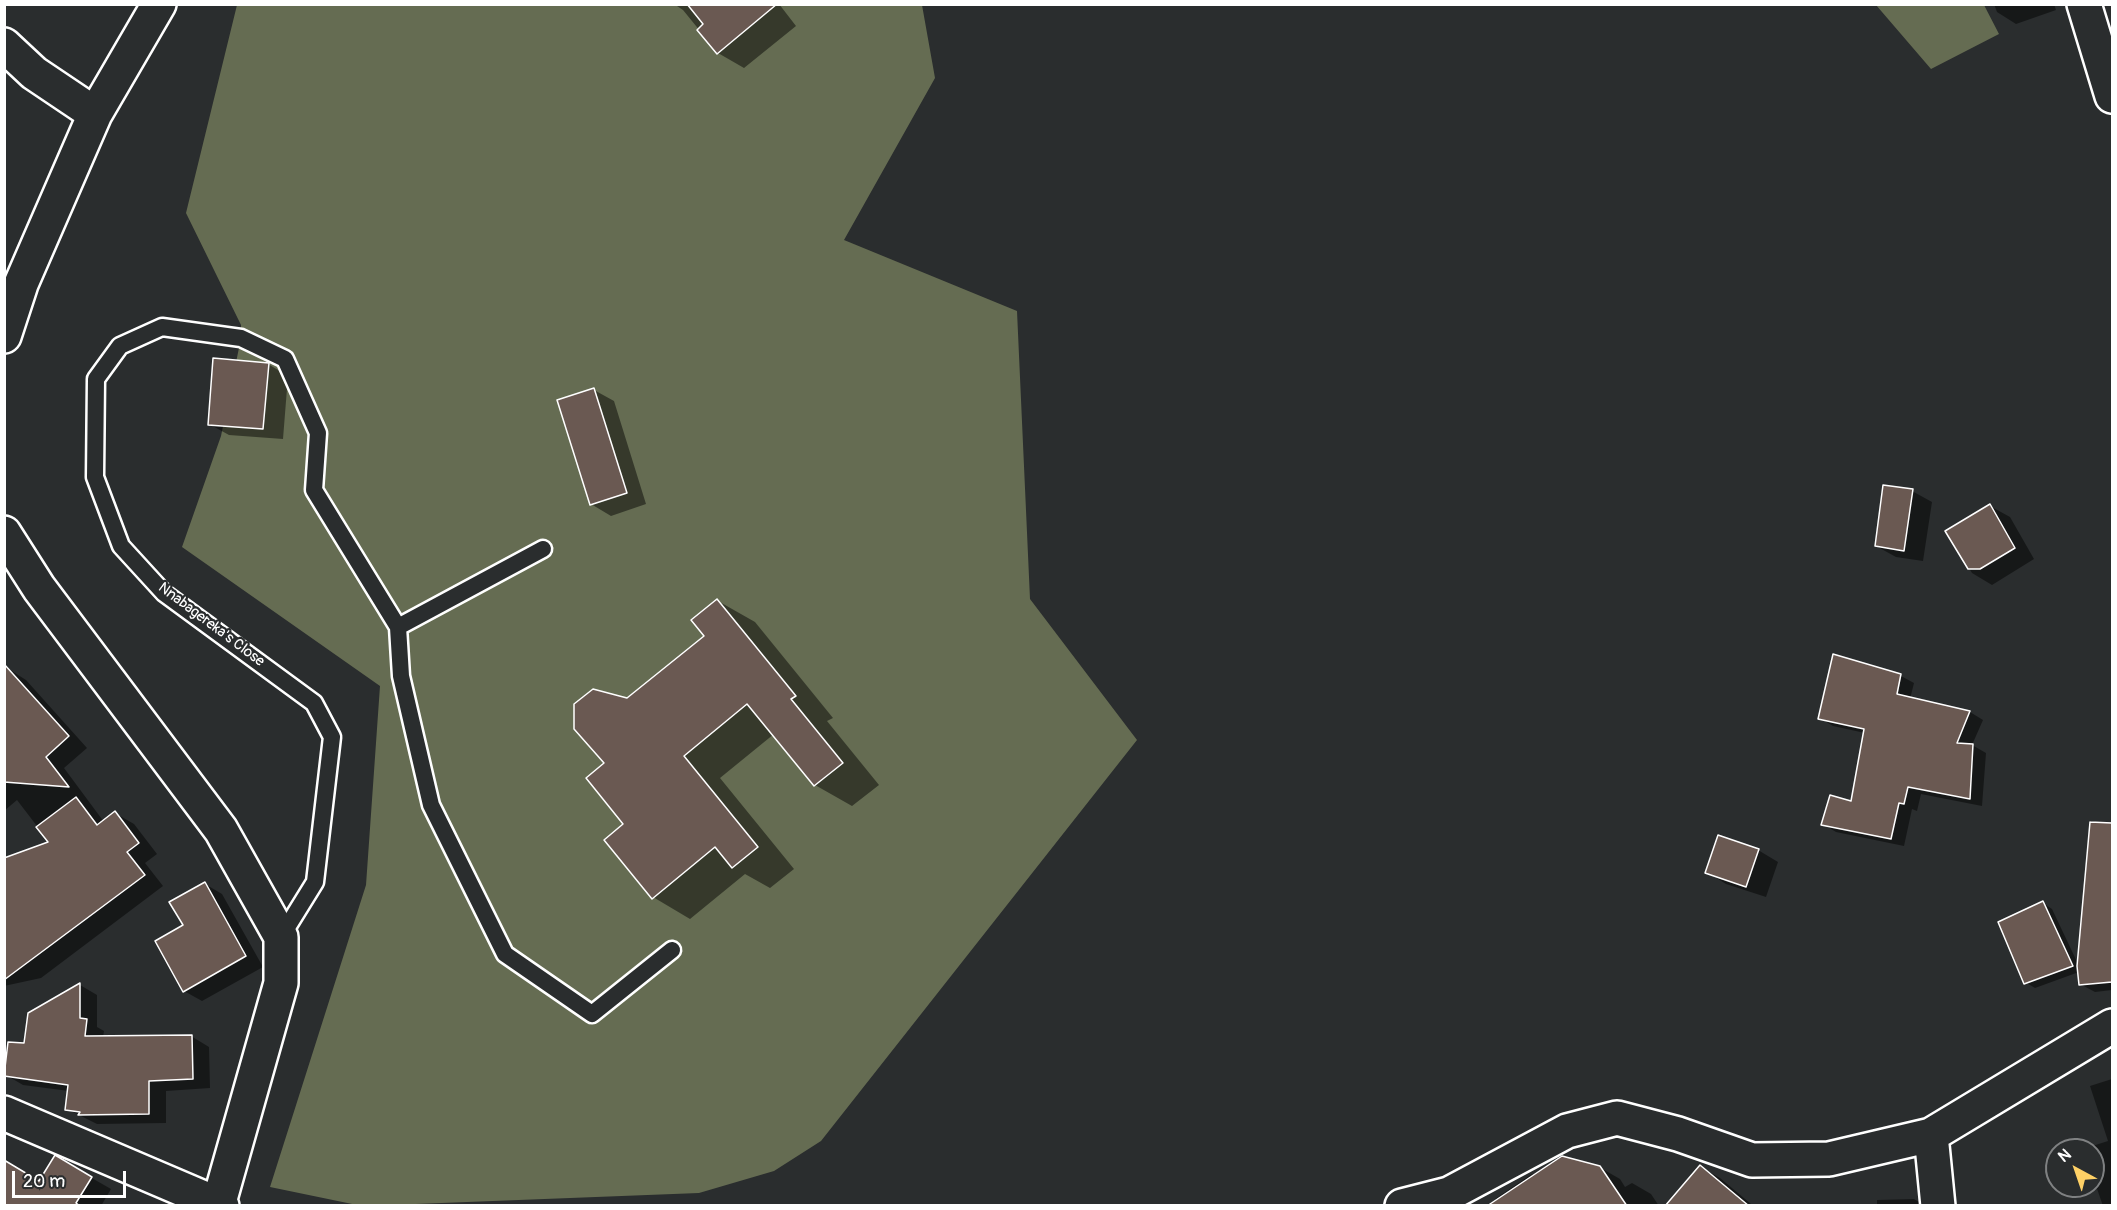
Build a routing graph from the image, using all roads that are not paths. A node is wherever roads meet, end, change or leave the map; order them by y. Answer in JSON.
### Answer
{"nodes":[{"id":1,"x":159,"y":4,"type":"edge"},
{"id":2,"x":2084,"y":4,"type":"edge"},
{"id":3,"x":4,"y":45,"type":"edge"},
{"id":4,"x":2112,"y":96,"type":"edge"},
{"id":5,"x":96,"y":114,"type":"junction"},
{"id":6,"x":4,"y":336,"type":"edge"},
{"id":7,"x":4,"y":533,"type":"edge"},
{"id":8,"x":543,"y":549,"type":"dead end"},
{"id":9,"x":398,"y":627,"type":"junction"},
{"id":10,"x":281,"y":937,"type":"junction"},
{"id":11,"x":672,"y":950,"type":"dead end"},
{"id":12,"x":2112,"y":1026,"type":"edge"},
{"id":13,"x":4,"y":1113,"type":"edge"},
{"id":14,"x":1931,"y":1135,"type":"junction"},
{"id":15,"x":220,"y":1205,"type":"edge"},
{"id":16,"x":1402,"y":1206,"type":"edge"},
{"id":17,"x":1938,"y":1206,"type":"edge"}],
"edges":[{"from":1,"to":5,"type":"street"},
{"from":2,"to":4,"type":"street"},
{"from":3,"to":5,"type":"street"},
{"from":5,"to":6,"type":"street"},
{"from":7,"to":10,"type":"street"},
{"from":8,"to":9,"type":"lane"},
{"from":9,"to":10,"type":"lane","name":"Nnabagereka's Close"},
{"from":9,"to":11,"type":"lane"},
{"from":10,"to":15,"type":"street"},
{"from":12,"to":14,"type":"street"},
{"from":13,"to":15,"type":"street"},
{"from":14,"to":16,"type":"street"},
{"from":14,"to":17,"type":"street"}]}
